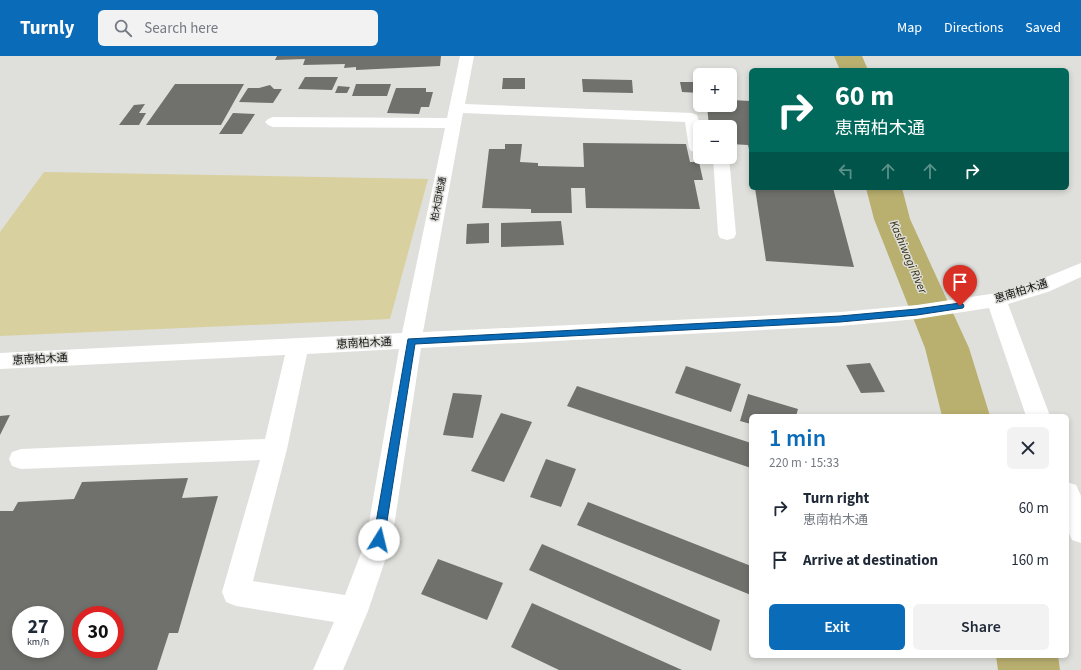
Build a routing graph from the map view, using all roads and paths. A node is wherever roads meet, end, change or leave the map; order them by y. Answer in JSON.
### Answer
{"nodes":[{"id":1,"x":467,"y":56,"type":"edge"},
{"id":2,"x":456,"y":116,"type":"junction"},
{"id":3,"x":273,"y":122,"type":"dead end"},
{"id":4,"x":693,"y":124,"type":"edge"},
{"id":5,"x":722,"y":164,"type":"edge"},
{"id":6,"x":727,"y":234,"type":"dead end"},
{"id":7,"x":1081,"y":269,"type":"edge"},
{"id":8,"x":997,"y":300,"type":"junction"},
{"id":9,"x":411,"y":341,"type":"junction"},
{"id":10,"x":298,"y":347,"type":"junction"},
{"id":11,"x":0,"y":361,"type":"edge"},
{"id":12,"x":1037,"y":414,"type":"edge"},
{"id":13,"x":275,"y":449,"type":"junction"},
{"id":14,"x":21,"y":459,"type":"dead end"},
{"id":15,"x":1069,"y":498,"type":"edge"},
{"id":16,"x":1081,"y":531,"type":"edge"},
{"id":17,"x":354,"y":611,"type":"junction"},
{"id":18,"x":328,"y":670,"type":"edge"}],
"edges":[{"from":1,"to":2,"type":"street","name":"柏木団地通"},
{"from":2,"to":3,"type":"street"},
{"from":2,"to":4,"type":"street"},
{"from":2,"to":9,"type":"street","name":"柏木団地通"},
{"from":5,"to":6,"type":"street"},
{"from":7,"to":8,"type":"street","name":"恵南柏木通"},
{"from":8,"to":9,"type":"street","name":"恵南柏木通"},
{"from":8,"to":12,"type":"street"},
{"from":9,"to":10,"type":"street","name":"恵南柏木通"},
{"from":9,"to":17,"type":"street","name":"柏木団地通"},
{"from":10,"to":11,"type":"street","name":"恵南柏木通"},
{"from":10,"to":13,"type":"street"},
{"from":13,"to":14,"type":"street"},
{"from":13,"to":17,"type":"street"},
{"from":15,"to":16,"type":"street"},
{"from":17,"to":18,"type":"street","name":"柏木団地通"}]}
